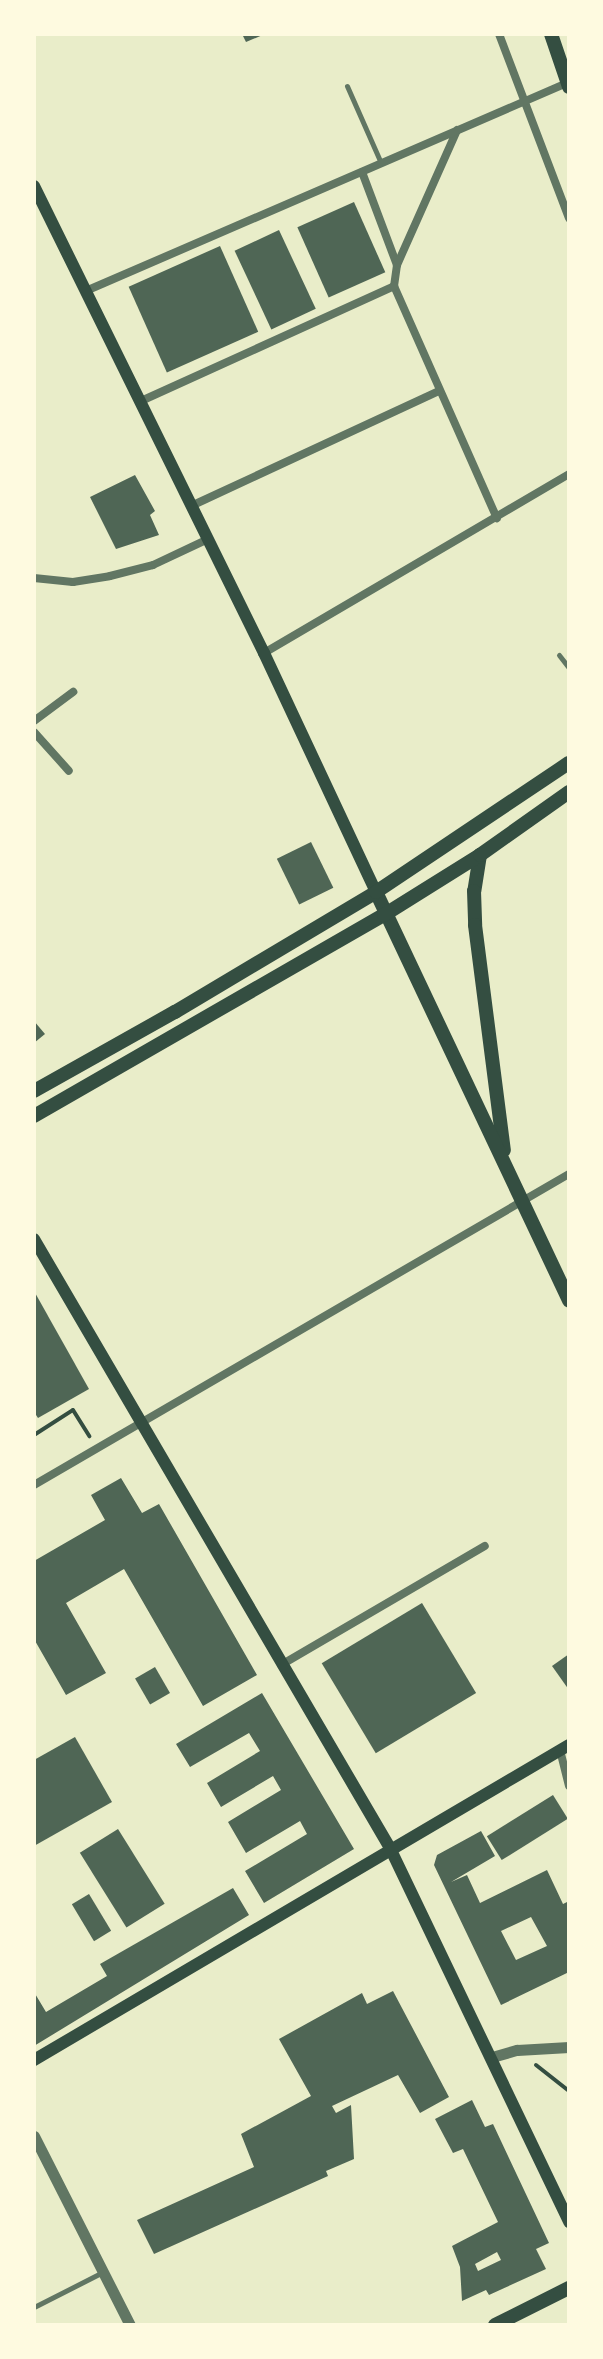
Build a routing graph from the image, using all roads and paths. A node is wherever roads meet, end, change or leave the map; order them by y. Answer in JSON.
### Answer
{"nodes":[{"id":1,"x":499,"y":34,"type":"edge"},
{"id":2,"x":551,"y":34,"type":"edge"},
{"id":3,"x":568,"y":85,"type":"edge"},
{"id":4,"x":347,"y":86,"type":"dead end"},
{"id":5,"x":523,"y":102,"type":"junction"},
{"id":6,"x":458,"y":130,"type":"junction"},
{"id":7,"x":381,"y":163,"type":"junction"},
{"id":8,"x":362,"y":172,"type":"junction"},
{"id":9,"x":36,"y":195,"type":"edge"},
{"id":10,"x":569,"y":218,"type":"edge"},
{"id":11,"x":397,"y":265,"type":"junction"},
{"id":12,"x":394,"y":286,"type":"junction"},
{"id":13,"x":88,"y":290,"type":"junction"},
{"id":14,"x":439,"y":391,"type":"junction"},
{"id":15,"x":141,"y":401,"type":"junction"},
{"id":16,"x":569,"y":474,"type":"edge"},
{"id":17,"x":191,"y":506,"type":"junction"},
{"id":18,"x":497,"y":518,"type":"junction"},
{"id":19,"x":206,"y":540,"type":"junction"},
{"id":20,"x":34,"y":578,"type":"edge"},
{"id":21,"x":264,"y":653,"type":"junction"},
{"id":22,"x":559,"y":655,"type":"dead end"},
{"id":23,"x":569,"y":668,"type":"edge"},
{"id":24,"x":73,"y":692,"type":"dead end"},
{"id":25,"x":34,"y":721,"type":"edge"},
{"id":26,"x":34,"y":732,"type":"edge"},
{"id":27,"x":569,"y":763,"type":"edge"},
{"id":28,"x":69,"y":771,"type":"dead end"},
{"id":29,"x":569,"y":792,"type":"edge"},
{"id":30,"x":480,"y":855,"type":"junction"},
{"id":31,"x":376,"y":892,"type":"junction"},
{"id":32,"x":384,"y":915,"type":"junction"},
{"id":33,"x":34,"y":1091,"type":"edge"},
{"id":34,"x":34,"y":1116,"type":"edge"},
{"id":35,"x":505,"y":1162,"type":"junction"},
{"id":36,"x":569,"y":1174,"type":"edge"},
{"id":37,"x":523,"y":1201,"type":"junction"},
{"id":38,"x":34,"y":1239,"type":"edge"},
{"id":39,"x":569,"y":1301,"type":"edge"},
{"id":40,"x":142,"y":1422,"type":"junction"},
{"id":41,"x":34,"y":1426,"type":"edge"},
{"id":42,"x":41,"y":1431,"type":"junction"},
{"id":43,"x":34,"y":1435,"type":"edge"},
{"id":44,"x":97,"y":1448,"type":"junction"},
{"id":45,"x":34,"y":1485,"type":"edge"},
{"id":46,"x":485,"y":1546,"type":"dead end"},
{"id":47,"x":281,"y":1665,"type":"junction"},
{"id":48,"x":564,"y":1748,"type":"edge"},
{"id":49,"x":569,"y":1786,"type":"edge"},
{"id":50,"x":390,"y":1848,"type":"junction"},
{"id":51,"x":569,"y":2047,"type":"edge"},
{"id":52,"x":517,"y":2050,"type":"junction"},
{"id":53,"x":492,"y":2057,"type":"junction"},
{"id":54,"x":34,"y":2060,"type":"edge"},
{"id":55,"x":569,"y":2091,"type":"edge"},
{"id":56,"x":34,"y":2136,"type":"edge"},
{"id":57,"x":569,"y":2222,"type":"edge"},
{"id":58,"x":104,"y":2272,"type":"junction"},
{"id":59,"x":569,"y":2288,"type":"edge"},
{"id":60,"x":34,"y":2307,"type":"edge"},
{"id":61,"x":130,"y":2325,"type":"edge"},
{"id":62,"x":495,"y":2325,"type":"edge"}],
"edges":[{"from":1,"to":5,"type":"street"},
{"from":2,"to":3,"type":"main road"},
{"from":3,"to":5,"type":"street"},
{"from":4,"to":7,"type":"lane"},
{"from":5,"to":6,"type":"street"},
{"from":5,"to":10,"type":"street"},
{"from":6,"to":7,"type":"street"},
{"from":6,"to":11,"type":"street"},
{"from":7,"to":8,"type":"street"},
{"from":8,"to":11,"type":"street"},
{"from":8,"to":13,"type":"street"},
{"from":9,"to":13,"type":"main road"},
{"from":11,"to":12,"type":"street"},
{"from":12,"to":14,"type":"street"},
{"from":12,"to":15,"type":"street"},
{"from":13,"to":15,"type":"main road"},
{"from":14,"to":17,"type":"street"},
{"from":14,"to":18,"type":"street"},
{"from":15,"to":17,"type":"main road"},
{"from":16,"to":18,"type":"street"},
{"from":17,"to":19,"type":"main road"},
{"from":18,"to":21,"type":"street"},
{"from":19,"to":20,"type":"street"},
{"from":19,"to":21,"type":"main road"},
{"from":21,"to":31,"type":"main road"},
{"from":22,"to":23,"type":"lane"},
{"from":24,"to":25,"type":"street"},
{"from":26,"to":28,"type":"street"},
{"from":27,"to":31,"type":"main road"},
{"from":29,"to":30,"type":"main road"},
{"from":30,"to":32,"type":"main road"},
{"from":30,"to":35,"type":"main road"},
{"from":31,"to":32,"type":"main road"},
{"from":31,"to":33,"type":"main road"},
{"from":32,"to":34,"type":"main road"},
{"from":32,"to":35,"type":"main road"},
{"from":35,"to":37,"type":"main road"},
{"from":36,"to":37,"type":"street"},
{"from":37,"to":39,"type":"main road"},
{"from":37,"to":40,"type":"street"},
{"from":38,"to":40,"type":"main road"},
{"from":40,"to":44,"type":"street"},
{"from":40,"to":47,"type":"main road"},
{"from":41,"to":42,"type":"path"},
{"from":42,"to":43,"type":"path"},
{"from":42,"to":44,"type":"path"},
{"from":44,"to":45,"type":"street"},
{"from":46,"to":47,"type":"street"},
{"from":47,"to":50,"type":"main road"},
{"from":48,"to":49,"type":"street"},
{"from":48,"to":50,"type":"main road"},
{"from":50,"to":53,"type":"main road"},
{"from":50,"to":54,"type":"main road"},
{"from":51,"to":52,"type":"street"},
{"from":52,"to":53,"type":"street"},
{"from":52,"to":55,"type":"path"},
{"from":53,"to":57,"type":"main road"},
{"from":56,"to":58,"type":"street"},
{"from":58,"to":60,"type":"lane"},
{"from":58,"to":61,"type":"street"},
{"from":59,"to":62,"type":"main road"}]}
